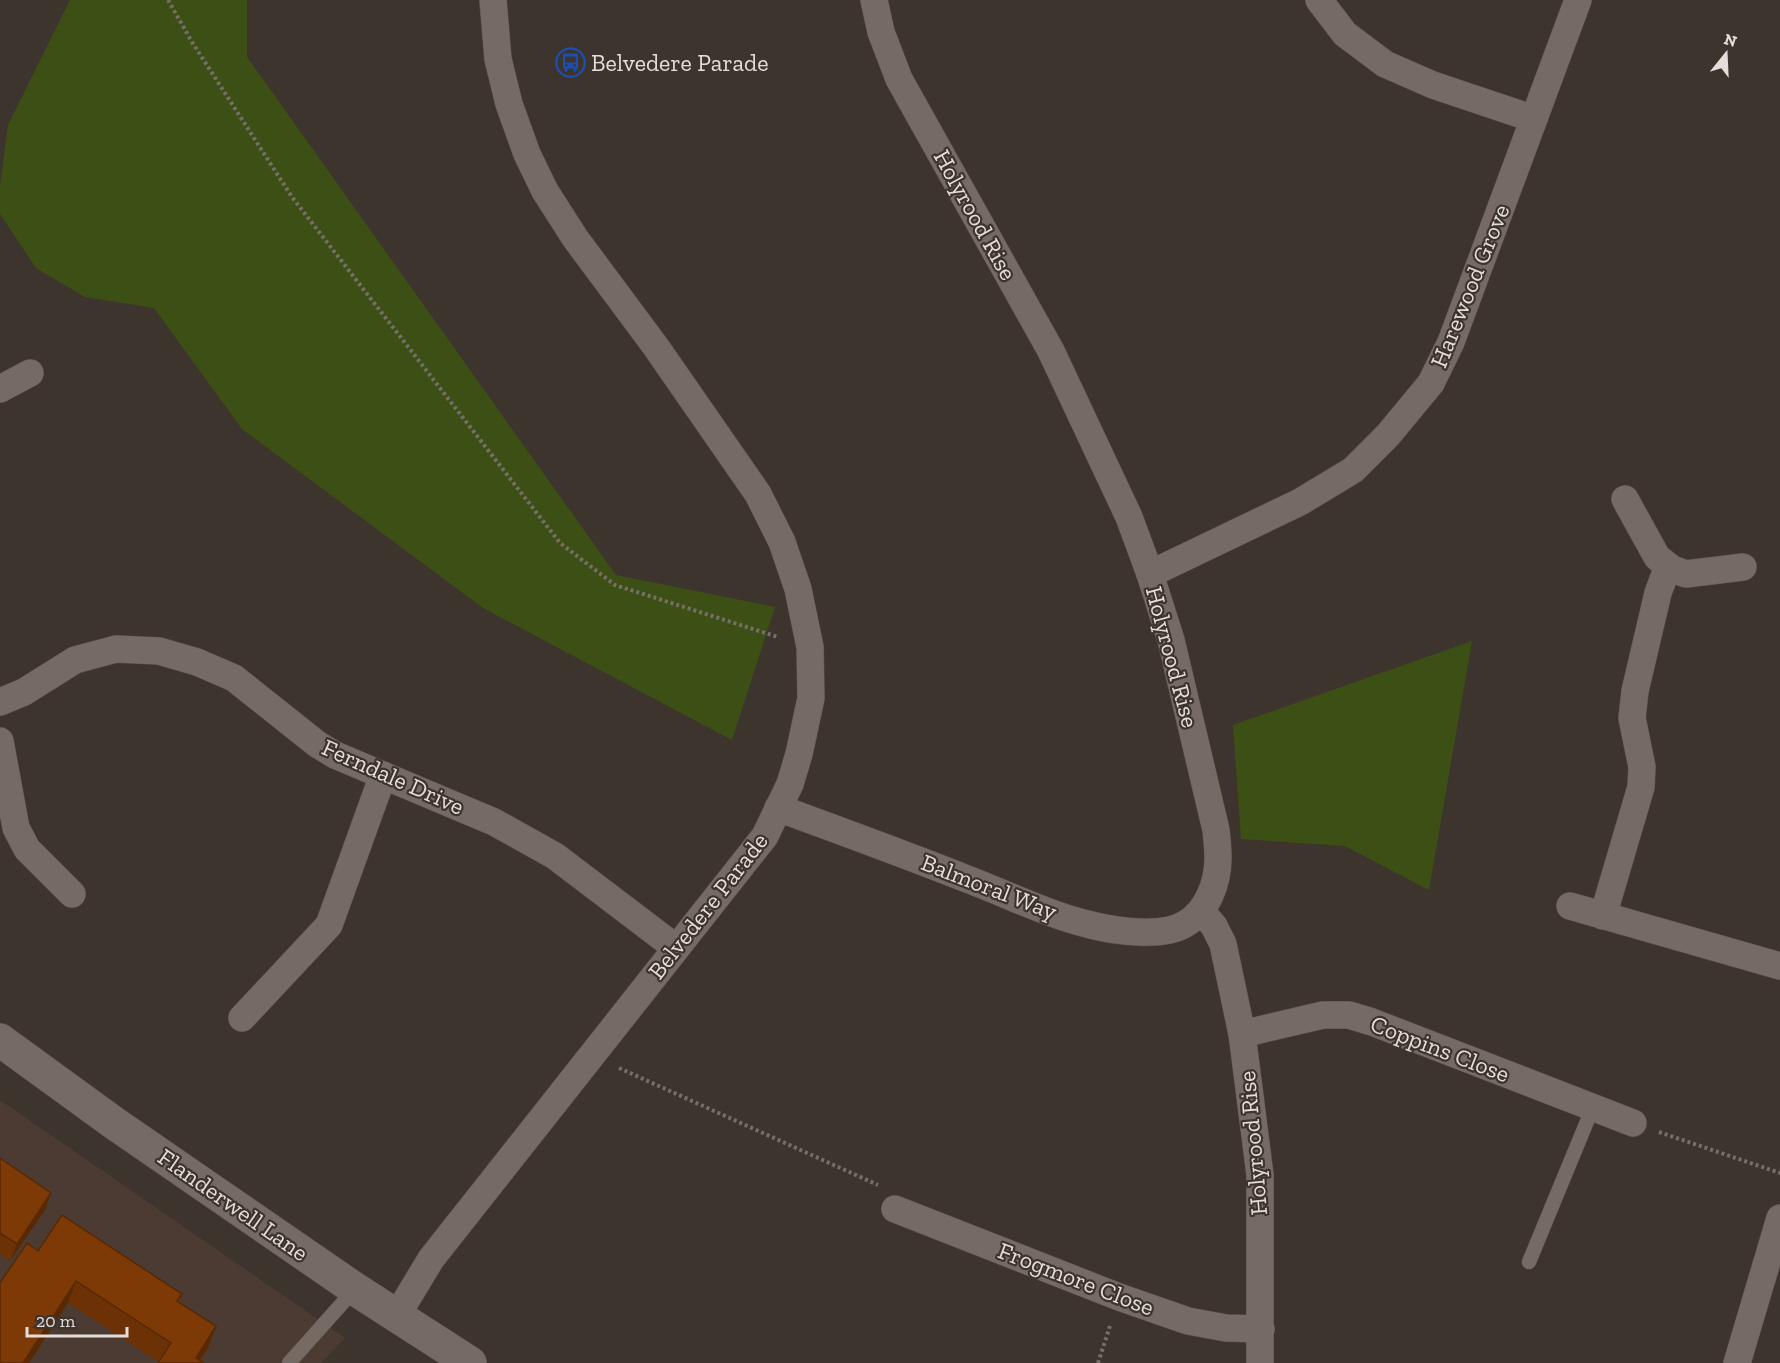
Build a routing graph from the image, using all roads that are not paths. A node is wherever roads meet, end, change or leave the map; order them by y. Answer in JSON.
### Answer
{"nodes":[{"id":1,"x":493,"y":0,"type":"edge"},
{"id":2,"x":874,"y":0,"type":"edge"},
{"id":3,"x":1318,"y":0,"type":"edge"},
{"id":4,"x":1578,"y":0,"type":"edge"},
{"id":5,"x":1534,"y":118,"type":"junction"},
{"id":6,"x":30,"y":373,"type":"dead end"},
{"id":7,"x":0,"y":389,"type":"edge"},
{"id":8,"x":1625,"y":499,"type":"dead end"},
{"id":9,"x":1668,"y":566,"type":"junction"},
{"id":10,"x":1743,"y":567,"type":"dead end"},
{"id":11,"x":1150,"y":574,"type":"junction"},
{"id":12,"x":0,"y":702,"type":"edge"},
{"id":13,"x":0,"y":741,"type":"edge"},
{"id":14,"x":383,"y":775,"type":"junction"},
{"id":15,"x":778,"y":808,"type":"junction"},
{"id":16,"x":72,"y":894,"type":"dead end"},
{"id":17,"x":1570,"y":906,"type":"dead end"},
{"id":18,"x":1202,"y":912,"type":"junction"},
{"id":19,"x":1603,"y":916,"type":"junction"},
{"id":20,"x":676,"y":948,"type":"junction"},
{"id":21,"x":1780,"y":966,"type":"edge"},
{"id":22,"x":242,"y":1018,"type":"dead end"},
{"id":23,"x":1242,"y":1034,"type":"junction"},
{"id":24,"x":0,"y":1040,"type":"edge"},
{"id":25,"x":1593,"y":1107,"type":"junction"},
{"id":26,"x":1633,"y":1123,"type":"road end"},
{"id":27,"x":895,"y":1209,"type":"road end"},
{"id":28,"x":1779,"y":1224,"type":"edge"},
{"id":29,"x":1529,"y":1262,"type":"dead end"},
{"id":30,"x":355,"y":1289,"type":"junction"},
{"id":31,"x":396,"y":1317,"type":"junction"},
{"id":32,"x":1261,"y":1329,"type":"junction"},
{"id":33,"x":289,"y":1363,"type":"edge"},
{"id":34,"x":470,"y":1363,"type":"edge"},
{"id":35,"x":1260,"y":1363,"type":"edge"},
{"id":36,"x":1737,"y":1363,"type":"edge"}],
"edges":[{"from":1,"to":15,"type":"street","name":"Belvedere Parade"},
{"from":2,"to":11,"type":"street","name":"Holyrood Rise"},
{"from":3,"to":5,"type":"street"},
{"from":4,"to":5,"type":"street","name":"Harewood Grove"},
{"from":5,"to":11,"type":"street","name":"Harewood Grove"},
{"from":6,"to":7,"type":"street"},
{"from":8,"to":9,"type":"street"},
{"from":9,"to":10,"type":"street"},
{"from":9,"to":19,"type":"street"},
{"from":11,"to":18,"type":"street","name":"Holyrood Rise"},
{"from":12,"to":14,"type":"street","name":"Ferndale Drive"},
{"from":13,"to":16,"type":"street"},
{"from":14,"to":20,"type":"street","name":"Ferndale Drive"},
{"from":14,"to":22,"type":"street"},
{"from":15,"to":18,"type":"street","name":"Balmoral Way"},
{"from":15,"to":20,"type":"street","name":"Belvedere Parade"},
{"from":17,"to":19,"type":"street"},
{"from":18,"to":23,"type":"street","name":"Holyrood Rise"},
{"from":19,"to":21,"type":"street"},
{"from":20,"to":31,"type":"street","name":"Belvedere Parade"},
{"from":23,"to":25,"type":"street","name":"Coppins Close"},
{"from":23,"to":32,"type":"street","name":"Holyrood Rise"},
{"from":24,"to":30,"type":"street","name":"Flanderwell Lane"},
{"from":25,"to":26,"type":"street","name":"Coppins Close"},
{"from":25,"to":29,"type":"lane"},
{"from":27,"to":32,"type":"street","name":"Frogmore Close"},
{"from":28,"to":36,"type":"street"},
{"from":30,"to":31,"type":"street","name":"Flanderwell Lane"},
{"from":30,"to":33,"type":"lane"},
{"from":31,"to":34,"type":"street","name":"Flanderwell Lane"},
{"from":32,"to":35,"type":"street","name":"Holyrood Rise"}]}
